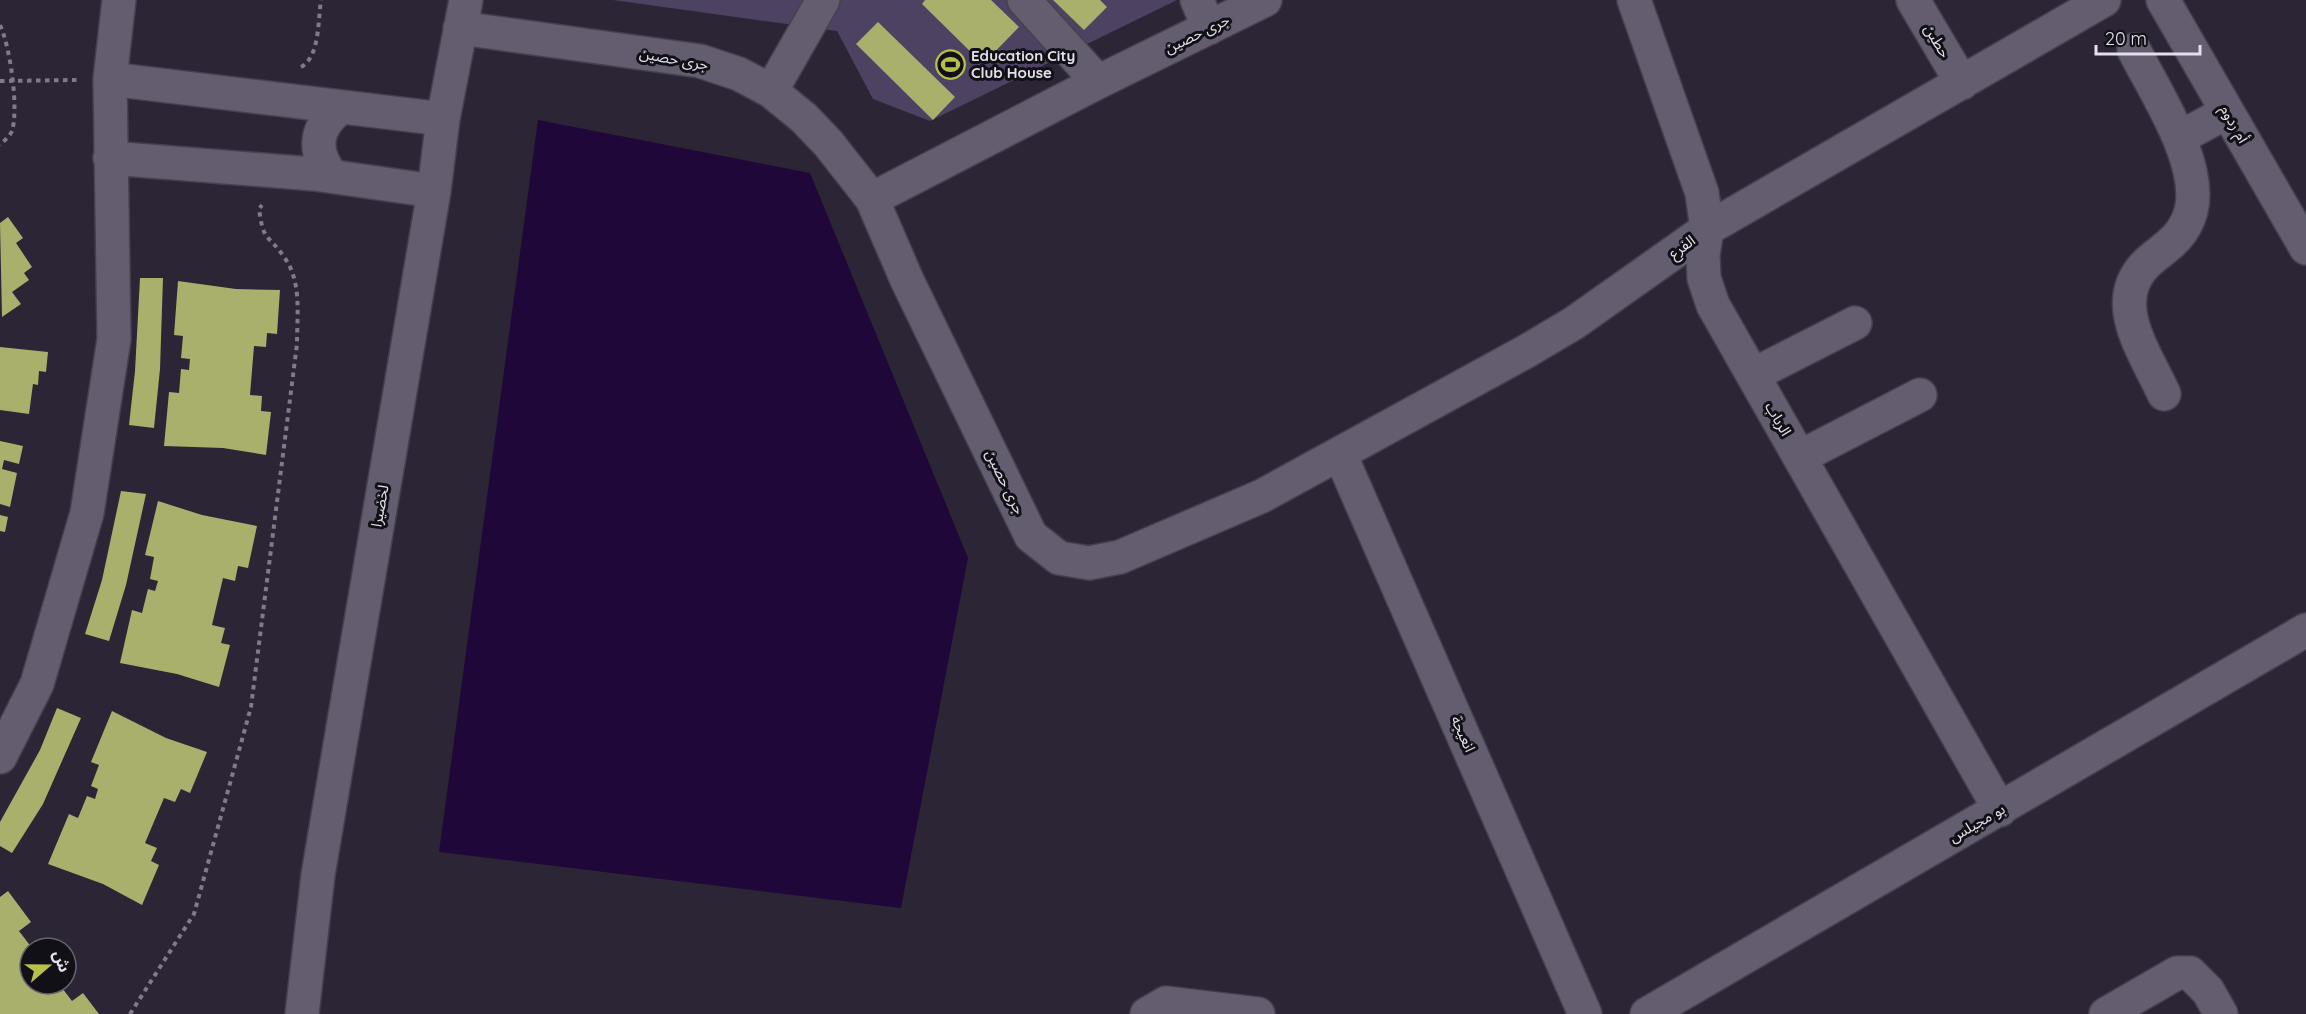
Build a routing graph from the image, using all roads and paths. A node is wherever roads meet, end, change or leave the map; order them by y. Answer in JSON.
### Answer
{"nodes":[{"id":1,"x":119,"y":0,"type":"edge"},
{"id":2,"x":321,"y":0,"type":"edge"},
{"id":3,"x":823,"y":0,"type":"edge"},
{"id":4,"x":1024,"y":0,"type":"edge"},
{"id":5,"x":1265,"y":0,"type":"edge"},
{"id":6,"x":1634,"y":0,"type":"edge"},
{"id":7,"x":1913,"y":0,"type":"edge"},
{"id":8,"x":2104,"y":0,"type":"edge"},
{"id":9,"x":2163,"y":0,"type":"edge"},
{"id":10,"x":463,"y":14,"type":"edge"},
{"id":11,"x":1203,"y":14,"type":"edge"},
{"id":12,"x":0,"y":25,"type":"edge"},
{"id":13,"x":2134,"y":50,"type":"dead end"},
{"id":14,"x":110,"y":79,"type":"junction"},
{"id":15,"x":0,"y":81,"type":"edge"},
{"id":16,"x":14,"y":81,"type":"junction"},
{"id":17,"x":1098,"y":81,"type":"junction"},
{"id":18,"x":1962,"y":83,"type":"junction"},
{"id":19,"x":771,"y":91,"type":"junction"},
{"id":20,"x":283,"y":100,"type":"junction"},
{"id":21,"x":340,"y":108,"type":"junction"},
{"id":22,"x":2227,"y":112,"type":"junction"},
{"id":23,"x":443,"y":119,"type":"junction"},
{"id":24,"x":2179,"y":138,"type":"junction"},
{"id":25,"x":0,"y":145,"type":"edge"},
{"id":26,"x":110,"y":158,"type":"junction"},
{"id":27,"x":277,"y":171,"type":"junction"},
{"id":28,"x":332,"y":176,"type":"junction"},
{"id":29,"x":434,"y":191,"type":"junction"},
{"id":30,"x":872,"y":200,"type":"junction"},
{"id":31,"x":1707,"y":229,"type":"junction"},
{"id":32,"x":2306,"y":248,"type":"edge"},
{"id":33,"x":1855,"y":324,"type":"dead end"},
{"id":34,"x":1753,"y":375,"type":"junction"},
{"id":35,"x":2164,"y":394,"type":"dead end"},
{"id":36,"x":1920,"y":395,"type":"dead end"},
{"id":37,"x":1340,"y":454,"type":"junction"},
{"id":38,"x":1800,"y":457,"type":"junction"},
{"id":39,"x":1262,"y":496,"type":"joint"},
{"id":40,"x":2306,"y":630,"type":"edge"},
{"id":41,"x":0,"y":757,"type":"edge"},
{"id":42,"x":2000,"y":810,"type":"junction"},
{"id":43,"x":130,"y":1014,"type":"edge"},
{"id":44,"x":302,"y":1014,"type":"edge"},
{"id":45,"x":1147,"y":1014,"type":"edge"},
{"id":46,"x":1258,"y":1014,"type":"edge"},
{"id":47,"x":1585,"y":1014,"type":"edge"},
{"id":48,"x":1647,"y":1014,"type":"edge"},
{"id":49,"x":2106,"y":1014,"type":"edge"},
{"id":50,"x":2221,"y":1014,"type":"edge"}],
"edges":[{"from":1,"to":14,"type":"street"},
{"from":2,"to":20,"type":"path"},
{"from":3,"to":19,"type":"street"},
{"from":4,"to":17,"type":"street"},
{"from":5,"to":11,"type":"street","name":"جرى حصين"},
{"from":6,"to":31,"type":"street","name":"الرباب"},
{"from":7,"to":18,"type":"street","name":"حطين"},
{"from":8,"to":18,"type":"street","name":"الفرع"},
{"from":9,"to":22,"type":"street","name":"أم ردوم"},
{"from":10,"to":19,"type":"street","name":"جرى حصين"},
{"from":10,"to":23,"type":"street","name":"لخضيرا"},
{"from":11,"to":17,"type":"street","name":"جرى حصين"},
{"from":12,"to":16,"type":"path"},
{"from":13,"to":24,"type":"street"},
{"from":14,"to":16,"type":"path"},
{"from":14,"to":20,"type":"street"},
{"from":14,"to":26,"type":"street"},
{"from":15,"to":16,"type":"path"},
{"from":16,"to":25,"type":"path"},
{"from":17,"to":30,"type":"street","name":"جرى حصين"},
{"from":18,"to":31,"type":"street","name":"الفرع"},
{"from":19,"to":30,"type":"street","name":"جرى حصين"},
{"from":20,"to":21,"type":"street"},
{"from":21,"to":23,"type":"street"},
{"from":21,"to":28,"type":"street"},
{"from":22,"to":24,"type":"street"},
{"from":22,"to":32,"type":"street","name":"أم ردوم"},
{"from":23,"to":29,"type":"street","name":"لخضيرا"},
{"from":24,"to":35,"type":"street"},
{"from":26,"to":27,"type":"street"},
{"from":26,"to":41,"type":"street"},
{"from":27,"to":28,"type":"street"},
{"from":27,"to":43,"type":"path"},
{"from":28,"to":29,"type":"street"},
{"from":29,"to":44,"type":"street","name":"لخضيرا"},
{"from":30,"to":39,"type":"street","name":"جرى حصين"},
{"from":31,"to":34,"type":"street","name":"الرباب"},
{"from":31,"to":37,"type":"street","name":"الفرع"},
{"from":33,"to":34,"type":"street"},
{"from":34,"to":38,"type":"street","name":"الرباب"},
{"from":36,"to":38,"type":"street"},
{"from":37,"to":39,"type":"street","name":"الفرع"},
{"from":37,"to":47,"type":"street","name":"انعيجة"},
{"from":38,"to":42,"type":"street","name":"الرباب"},
{"from":40,"to":42,"type":"street","name":"بو مجيلس"},
{"from":42,"to":48,"type":"street","name":"بو مجيلس"},
{"from":45,"to":46,"type":"street"},
{"from":49,"to":50,"type":"street"}]}
